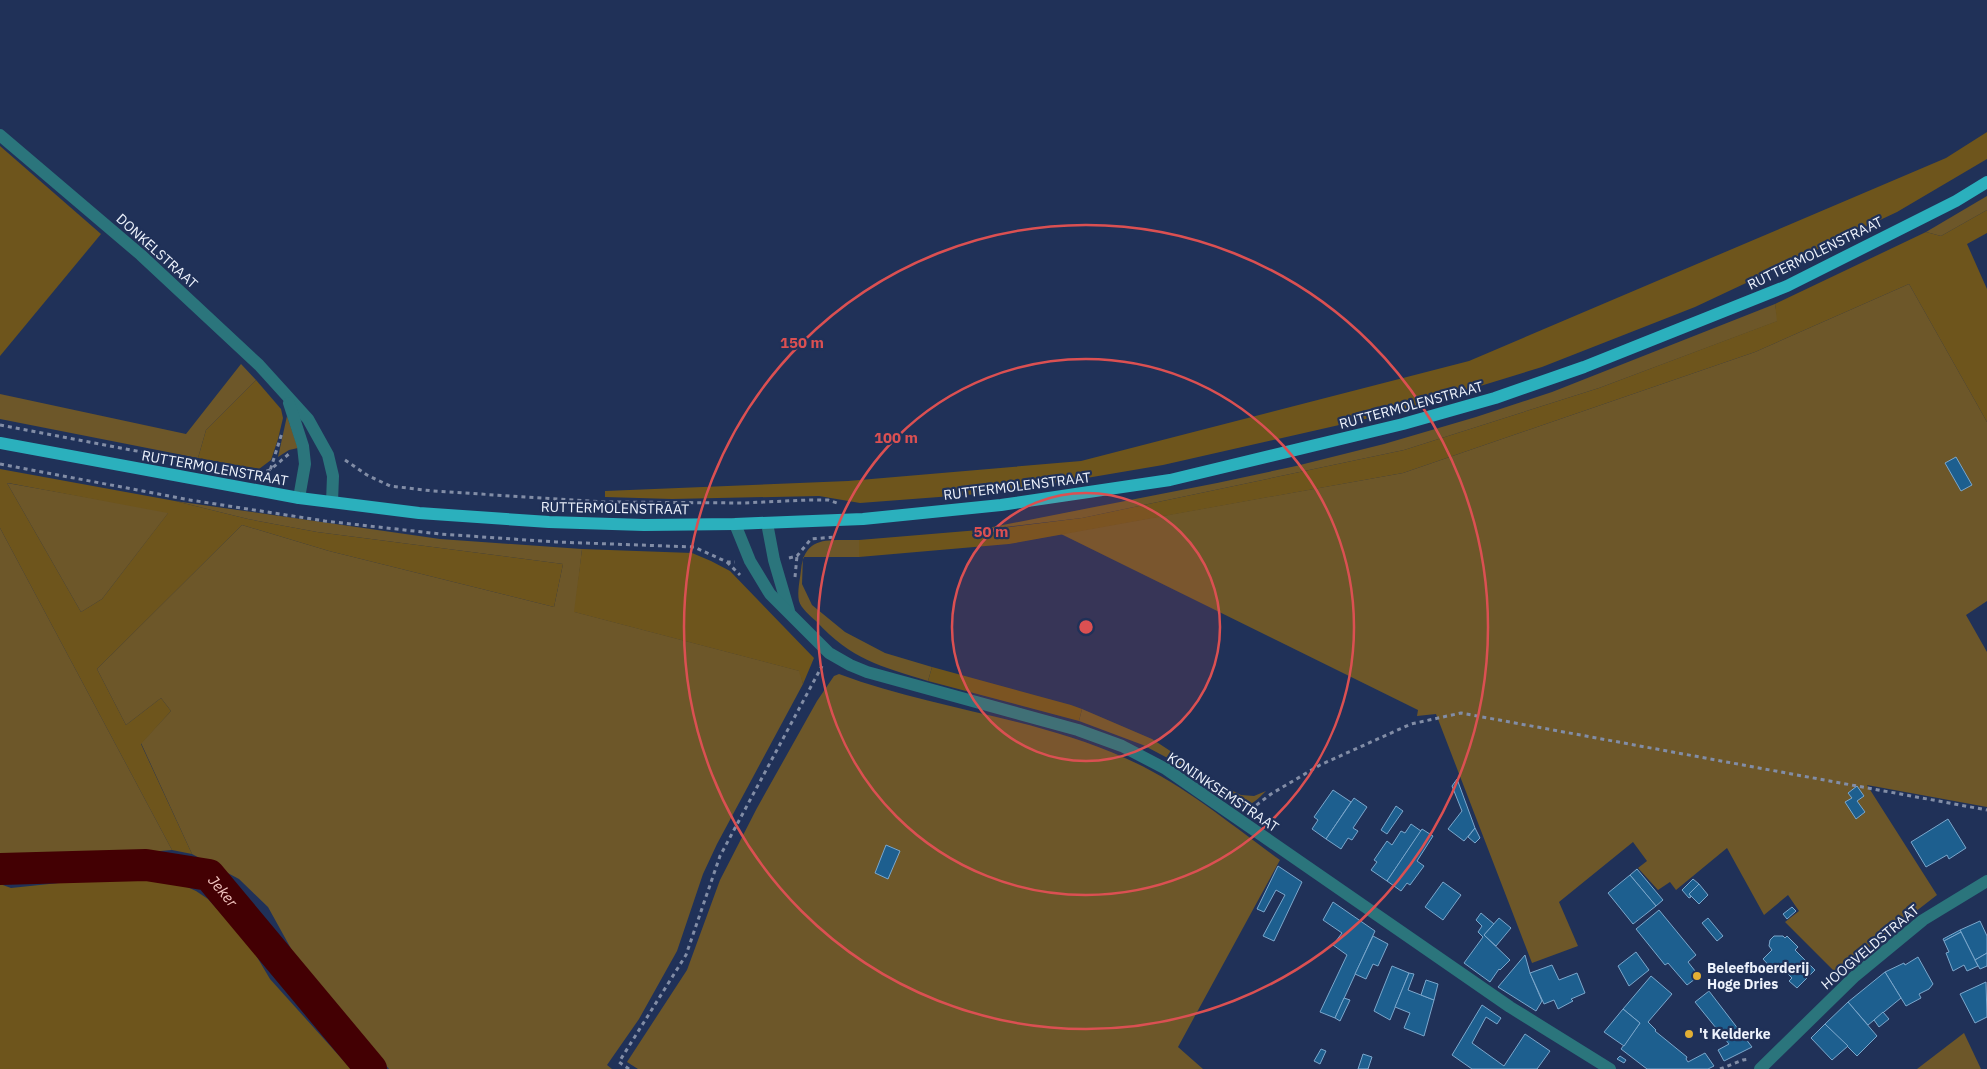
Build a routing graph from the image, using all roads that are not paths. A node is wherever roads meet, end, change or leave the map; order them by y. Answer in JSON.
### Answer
{"nodes":[{"id":1,"x":0,"y":135,"type":"edge"},
{"id":2,"x":1987,"y":182,"type":"edge"},
{"id":3,"x":287,"y":398,"type":"junction"},
{"id":4,"x":0,"y":442,"type":"edge"},
{"id":5,"x":299,"y":498,"type":"junction"},
{"id":6,"x":332,"y":502,"type":"junction"},
{"id":7,"x":767,"y":523,"type":"junction"},
{"id":8,"x":735,"y":524,"type":"junction"},
{"id":9,"x":789,"y":611,"type":"junction"},
{"id":10,"x":1987,"y":881,"type":"edge"},
{"id":11,"x":1610,"y":1069,"type":"edge"},
{"id":12,"x":1760,"y":1069,"type":"edge"}],
"edges":[{"from":1,"to":3,"type":"street","name":"DONKELSTRAAT"},
{"from":2,"to":7,"type":"main road","name":"RUTTERMOLENSTRAAT"},
{"from":3,"to":5,"type":"street","name":"DONKELSTRAAT"},
{"from":3,"to":6,"type":"street","name":"DONKELSTRAAT"},
{"from":4,"to":5,"type":"main road","name":"RUTTERMOLENSTRAAT"},
{"from":5,"to":6,"type":"main road","name":"RUTTERMOLENSTRAAT"},
{"from":6,"to":8,"type":"main road","name":"RUTTERMOLENSTRAAT"},
{"from":7,"to":8,"type":"main road","name":"RUTTERMOLENSTRAAT"},
{"from":7,"to":9,"type":"street","name":"KONINKSEMSTRAAT"},
{"from":8,"to":9,"type":"street","name":"KONINKSEMSTRAAT"},
{"from":9,"to":11,"type":"street","name":"KONINKSEMSTRAAT"},
{"from":10,"to":12,"type":"street","name":"HOOGVELDSTRAAT"}]}
